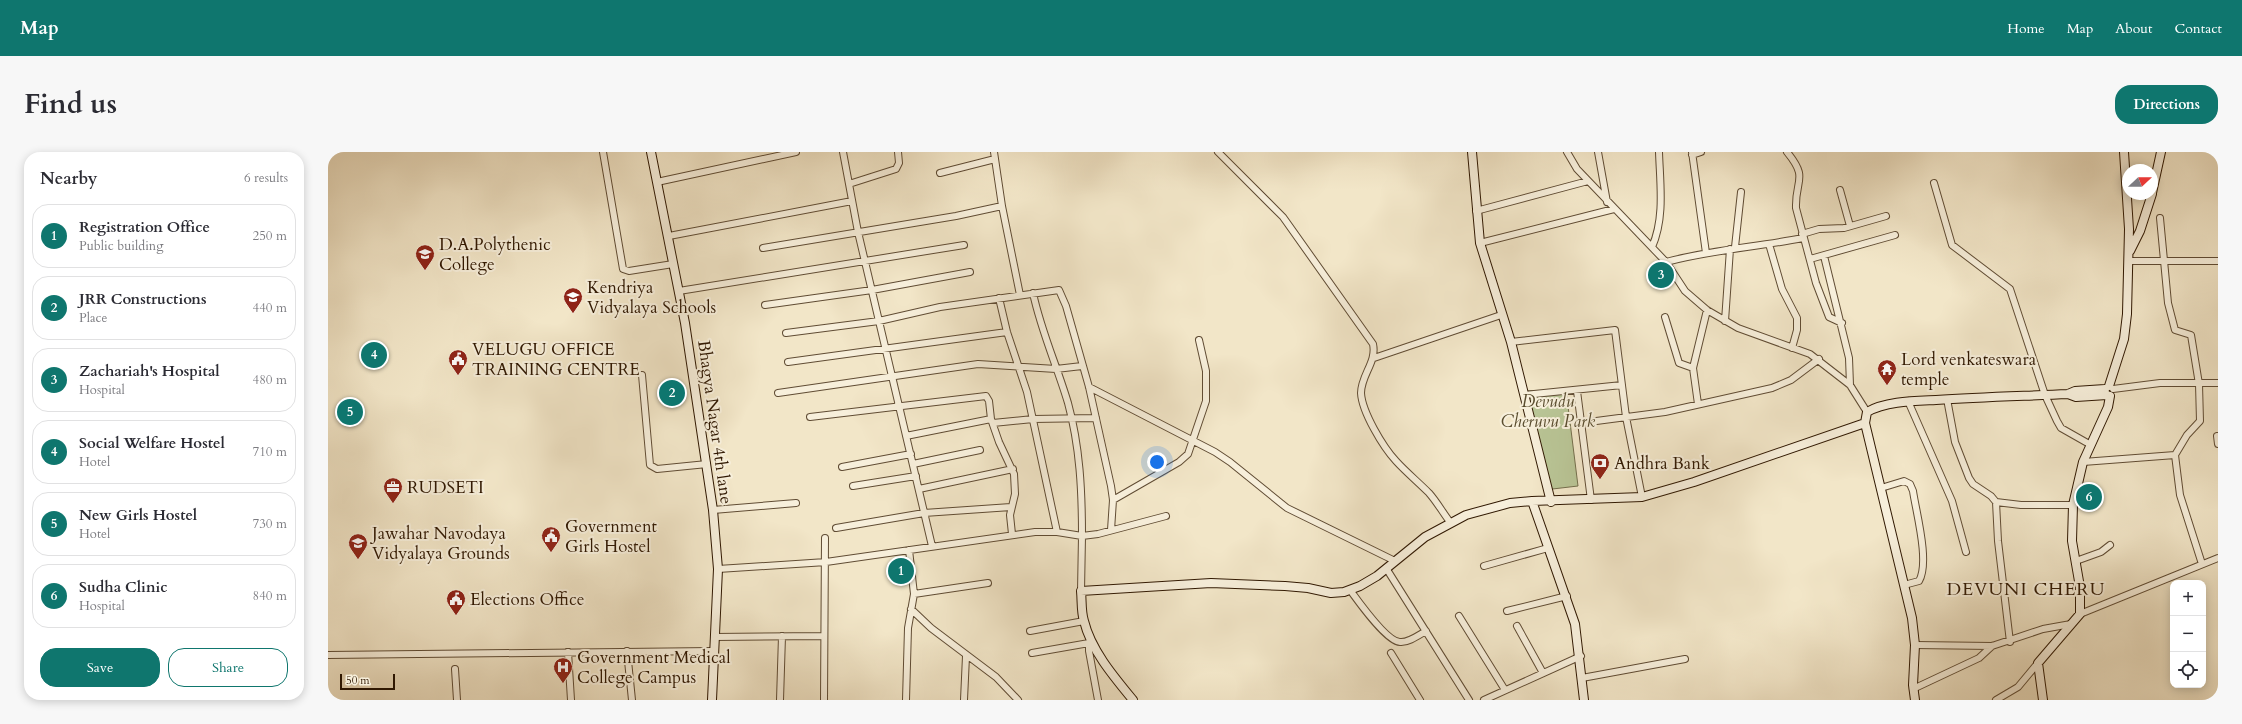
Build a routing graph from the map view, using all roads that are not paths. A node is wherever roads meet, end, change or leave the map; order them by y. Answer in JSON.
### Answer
{"nodes":[{"id":1,"x":603,"y":152,"type":"edge"},
{"id":2,"x":651,"y":152,"type":"edge"},
{"id":3,"x":796,"y":152,"type":"edge"},
{"id":4,"x":843,"y":152,"type":"edge"},
{"id":5,"x":898,"y":152,"type":"edge"},
{"id":6,"x":994,"y":152,"type":"edge"},
{"id":7,"x":1218,"y":152,"type":"edge"},
{"id":8,"x":1472,"y":152,"type":"edge"},
{"id":9,"x":1567,"y":152,"type":"edge"},
{"id":10,"x":1598,"y":152,"type":"edge"},
{"id":11,"x":1659,"y":152,"type":"edge"},
{"id":12,"x":1701,"y":152,"type":"edge"},
{"id":13,"x":1787,"y":152,"type":"edge"},
{"id":14,"x":2124,"y":152,"type":"edge"},
{"id":15,"x":2161,"y":152,"type":"edge"},
{"id":16,"x":1692,"y":154,"type":"edge"},
{"id":17,"x":995,"y":159,"type":"junction"},
{"id":18,"x":2158,"y":166,"type":"edge"},
{"id":19,"x":940,"y":173,"type":"dead end"},
{"id":20,"x":1588,"y":181,"type":"junction"},
{"id":21,"x":657,"y":182,"type":"junction"},
{"id":22,"x":1934,"y":183,"type":"dead end"},
{"id":23,"x":849,"y":184,"type":"junction"},
{"id":24,"x":1840,"y":190,"type":"dead end"},
{"id":25,"x":1741,"y":192,"type":"dead end"},
{"id":26,"x":2150,"y":200,"type":"edge"},
{"id":27,"x":852,"y":201,"type":"junction"},
{"id":28,"x":1608,"y":202,"type":"junction"},
{"id":29,"x":1002,"y":206,"type":"junction"},
{"id":30,"x":1614,"y":209,"type":"junction"},
{"id":31,"x":1476,"y":211,"type":"junction"},
{"id":32,"x":1886,"y":216,"type":"dead end"},
{"id":33,"x":2160,"y":218,"type":"dead end"},
{"id":34,"x":1850,"y":226,"type":"junction"},
{"id":35,"x":858,"y":232,"type":"junction"},
{"id":36,"x":1895,"y":235,"type":"dead end"},
{"id":37,"x":669,"y":236,"type":"junction"},
{"id":38,"x":1802,"y":236,"type":"junction"},
{"id":39,"x":1480,"y":243,"type":"junction"},
{"id":40,"x":1769,"y":244,"type":"junction"},
{"id":41,"x":964,"y":245,"type":"dead end"},
{"id":42,"x":1652,"y":247,"type":"junction"},
{"id":43,"x":763,"y":248,"type":"dead end"},
{"id":44,"x":1732,"y":248,"type":"junction"},
{"id":45,"x":1706,"y":253,"type":"junction"},
{"id":46,"x":1824,"y":256,"type":"junction"},
{"id":47,"x":2128,"y":257,"type":"junction"},
{"id":48,"x":1810,"y":259,"type":"junction"},
{"id":49,"x":2165,"y":261,"type":"junction"},
{"id":50,"x":2218,"y":261,"type":"edge"},
{"id":51,"x":866,"y":262,"type":"junction"},
{"id":52,"x":1666,"y":262,"type":"junction"},
{"id":53,"x":673,"y":264,"type":"junction"},
{"id":54,"x":970,"y":272,"type":"dead end"},
{"id":55,"x":872,"y":290,"type":"junction"},
{"id":56,"x":679,"y":291,"type":"junction"},
{"id":57,"x":1033,"y":293,"type":"junction"},
{"id":58,"x":1020,"y":295,"type":"junction"},
{"id":59,"x":999,"y":298,"type":"junction"},
{"id":60,"x":765,"y":305,"type":"dead end"},
{"id":61,"x":1707,"y":310,"type":"junction"},
{"id":62,"x":1501,"y":315,"type":"junction"},
{"id":63,"x":1665,"y":317,"type":"dead end"},
{"id":64,"x":879,"y":321,"type":"junction"},
{"id":65,"x":1726,"y":321,"type":"junction"},
{"id":66,"x":1842,"y":323,"type":"junction"},
{"id":67,"x":1007,"y":332,"type":"junction"},
{"id":68,"x":786,"y":333,"type":"dead end"},
{"id":69,"x":1199,"y":340,"type":"dead end"},
{"id":70,"x":1511,"y":342,"type":"junction"},
{"id":71,"x":1792,"y":348,"type":"junction"},
{"id":72,"x":886,"y":349,"type":"junction"},
{"id":73,"x":1374,"y":358,"type":"junction"},
{"id":74,"x":1819,"y":359,"type":"junction"},
{"id":75,"x":788,"y":362,"type":"dead end"},
{"id":76,"x":1082,"y":366,"type":"junction"},
{"id":77,"x":1020,"y":367,"type":"junction"},
{"id":78,"x":1692,"y":368,"type":"junction"},
{"id":79,"x":1056,"y":369,"type":"junction"},
{"id":80,"x":642,"y":374,"type":"dead end"},
{"id":81,"x":892,"y":377,"type":"junction"},
{"id":82,"x":2218,"y":382,"type":"edge"},
{"id":83,"x":2199,"y":384,"type":"junction"},
{"id":84,"x":1622,"y":385,"type":"junction"},
{"id":85,"x":1850,"y":385,"type":"junction"},
{"id":86,"x":1089,"y":387,"type":"junction"},
{"id":87,"x":1577,"y":391,"type":"junction"},
{"id":88,"x":2109,"y":391,"type":"junction"},
{"id":89,"x":778,"y":393,"type":"dead end"},
{"id":90,"x":2045,"y":395,"type":"junction"},
{"id":91,"x":1524,"y":396,"type":"junction"},
{"id":92,"x":1947,"y":399,"type":"junction"},
{"id":93,"x":1908,"y":401,"type":"junction"},
{"id":94,"x":1698,"y":404,"type":"junction"},
{"id":95,"x":899,"y":406,"type":"junction"},
{"id":96,"x":1867,"y":412,"type":"junction"},
{"id":97,"x":810,"y":417,"type":"dead end"},
{"id":98,"x":1626,"y":417,"type":"junction"},
{"id":99,"x":1096,"y":418,"type":"junction"},
{"id":100,"x":1033,"y":419,"type":"junction"},
{"id":101,"x":1072,"y":419,"type":"junction"},
{"id":102,"x":992,"y":421,"type":"junction"},
{"id":103,"x":1581,"y":423,"type":"junction"},
{"id":104,"x":1865,"y":423,"type":"junction"},
{"id":105,"x":906,"y":436,"type":"junction"},
{"id":106,"x":2216,"y":436,"type":"dead end"},
{"id":107,"x":1192,"y":441,"type":"junction"},
{"id":108,"x":2218,"y":444,"type":"edge"},
{"id":109,"x":2091,"y":445,"type":"junction"},
{"id":110,"x":980,"y":450,"type":"dead end"},
{"id":111,"x":910,"y":454,"type":"junction"},
{"id":112,"x":2175,"y":455,"type":"junction"},
{"id":113,"x":2083,"y":462,"type":"junction"},
{"id":114,"x":707,"y":464,"type":"junction"},
{"id":115,"x":913,"y":464,"type":"junction"},
{"id":116,"x":842,"y":467,"type":"dead end"},
{"id":117,"x":1013,"y":469,"type":"junction"},
{"id":118,"x":916,"y":476,"type":"junction"},
{"id":119,"x":853,"y":486,"type":"dead end"},
{"id":120,"x":1881,"y":488,"type":"junction"},
{"id":121,"x":919,"y":489,"type":"junction"},
{"id":122,"x":1642,"y":497,"type":"junction"},
{"id":123,"x":1113,"y":500,"type":"junction"},
{"id":124,"x":1591,"y":500,"type":"junction"},
{"id":125,"x":1532,"y":501,"type":"junction"},
{"id":126,"x":1551,"y":502,"type":"junction"},
{"id":127,"x":1996,"y":502,"type":"junction"},
{"id":128,"x":796,"y":503,"type":"dead end"},
{"id":129,"x":2073,"y":505,"type":"junction"},
{"id":130,"x":1011,"y":507,"type":"junction"},
{"id":131,"x":713,"y":510,"type":"junction"},
{"id":132,"x":924,"y":513,"type":"junction"},
{"id":133,"x":1166,"y":516,"type":"dead end"},
{"id":134,"x":1450,"y":522,"type":"junction"},
{"id":135,"x":836,"y":528,"type":"dead end"},
{"id":136,"x":1111,"y":530,"type":"junction"},
{"id":137,"x":1057,"y":532,"type":"junction"},
{"id":138,"x":1012,"y":534,"type":"junction"},
{"id":139,"x":1082,"y":536,"type":"junction"},
{"id":140,"x":825,"y":538,"type":"dead end"},
{"id":141,"x":2110,"y":545,"type":"dead end"},
{"id":142,"x":932,"y":546,"type":"junction"},
{"id":143,"x":1548,"y":548,"type":"junction"},
{"id":144,"x":909,"y":550,"type":"junction"},
{"id":145,"x":1966,"y":552,"type":"dead end"},
{"id":146,"x":2218,"y":558,"type":"edge"},
{"id":147,"x":1395,"y":561,"type":"junction"},
{"id":148,"x":2076,"y":561,"type":"junction"},
{"id":149,"x":826,"y":562,"type":"junction"},
{"id":150,"x":2202,"y":564,"type":"junction"},
{"id":151,"x":1484,"y":566,"type":"dead end"},
{"id":152,"x":1386,"y":568,"type":"junction"},
{"id":153,"x":718,"y":569,"type":"junction"},
{"id":154,"x":988,"y":583,"type":"dead end"},
{"id":155,"x":1904,"y":585,"type":"junction"},
{"id":156,"x":1350,"y":590,"type":"junction"},
{"id":157,"x":1081,"y":591,"type":"junction"},
{"id":158,"x":914,"y":594,"type":"junction"},
{"id":159,"x":1567,"y":596,"type":"junction"},
{"id":160,"x":911,"y":609,"type":"junction"},
{"id":161,"x":1507,"y":612,"type":"dead end"},
{"id":162,"x":2080,"y":614,"type":"junction"},
{"id":163,"x":1459,"y":616,"type":"dead end"},
{"id":164,"x":1084,"y":621,"type":"junction"},
{"id":165,"x":2071,"y":624,"type":"junction"},
{"id":166,"x":1517,"y":626,"type":"dead end"},
{"id":167,"x":1030,"y":631,"type":"dead end"},
{"id":168,"x":1426,"y":631,"type":"junction"},
{"id":169,"x":782,"y":636,"type":"junction"},
{"id":170,"x":824,"y":636,"type":"junction"},
{"id":171,"x":714,"y":637,"type":"junction"},
{"id":172,"x":1090,"y":642,"type":"junction"},
{"id":173,"x":2010,"y":642,"type":"junction"},
{"id":174,"x":1915,"y":645,"type":"junction"},
{"id":175,"x":1992,"y":646,"type":"junction"},
{"id":176,"x":627,"y":651,"type":"junction"},
{"id":177,"x":568,"y":652,"type":"junction"},
{"id":178,"x":713,"y":652,"type":"junction"},
{"id":179,"x":1032,"y":653,"type":"dead end"},
{"id":180,"x":1391,"y":653,"type":"dead end"},
{"id":181,"x":328,"y":655,"type":"edge"},
{"id":182,"x":966,"y":656,"type":"junction"},
{"id":183,"x":1581,"y":656,"type":"junction"},
{"id":184,"x":1685,"y":659,"type":"dead end"},
{"id":185,"x":2038,"y":663,"type":"junction"},
{"id":186,"x":455,"y":669,"type":"dead end"},
{"id":187,"x":1543,"y":673,"type":"junction"},
{"id":188,"x":1582,"y":678,"type":"junction"},
{"id":189,"x":1913,"y":689,"type":"junction"},
{"id":190,"x":1505,"y":690,"type":"junction"},
{"id":191,"x":457,"y":700,"type":"edge"},
{"id":192,"x":571,"y":700,"type":"edge"},
{"id":193,"x":632,"y":700,"type":"edge"},
{"id":194,"x":712,"y":700,"type":"edge"},
{"id":195,"x":780,"y":700,"type":"edge"},
{"id":196,"x":824,"y":700,"type":"edge"},
{"id":197,"x":906,"y":700,"type":"edge"},
{"id":198,"x":964,"y":700,"type":"edge"},
{"id":199,"x":1018,"y":700,"type":"edge"},
{"id":200,"x":1098,"y":700,"type":"edge"},
{"id":201,"x":1132,"y":700,"type":"edge"},
{"id":202,"x":1420,"y":700,"type":"edge"},
{"id":203,"x":1468,"y":700,"type":"edge"},
{"id":204,"x":1484,"y":700,"type":"edge"},
{"id":205,"x":1584,"y":700,"type":"edge"},
{"id":206,"x":1915,"y":700,"type":"edge"},
{"id":207,"x":1996,"y":700,"type":"edge"},
{"id":208,"x":2042,"y":700,"type":"edge"}],
"edges":[{"from":1,"to":53,"type":"street"},
{"from":2,"to":21,"type":"street","name":"Bhagya Nagar 4th lane"},
{"from":3,"to":21,"type":"street"},
{"from":4,"to":23,"type":"street"},
{"from":5,"to":23,"type":"street"},
{"from":6,"to":17,"type":"street"},
{"from":7,"to":73,"type":"street"},
{"from":8,"to":31,"type":"street"},
{"from":9,"to":20,"type":"street"},
{"from":10,"to":28,"type":"street"},
{"from":11,"to":42,"type":"street"},
{"from":12,"to":16,"type":"street"},
{"from":13,"to":38,"type":"street"},
{"from":14,"to":47,"type":"street"},
{"from":15,"to":18,"type":"street"},
{"from":16,"to":45,"type":"street"},
{"from":17,"to":19,"type":"street"},
{"from":17,"to":29,"type":"street"},
{"from":20,"to":28,"type":"street"},
{"from":20,"to":31,"type":"street"},
{"from":21,"to":37,"type":"street","name":"Bhagya Nagar 4th lane"},
{"from":22,"to":90,"type":"street"},
{"from":23,"to":27,"type":"street"},
{"from":24,"to":34,"type":"street"},
{"from":25,"to":44,"type":"street"},
{"from":26,"to":47,"type":"street"},
{"from":27,"to":35,"type":"street"},
{"from":27,"to":37,"type":"street"},
{"from":28,"to":30,"type":"street"},
{"from":29,"to":35,"type":"street"},
{"from":29,"to":58,"type":"street"},
{"from":30,"to":39,"type":"street"},
{"from":30,"to":42,"type":"street"},
{"from":31,"to":39,"type":"street"},
{"from":32,"to":34,"type":"street"},
{"from":33,"to":49,"type":"street"},
{"from":34,"to":38,"type":"street"},
{"from":35,"to":43,"type":"street"},
{"from":35,"to":51,"type":"street"},
{"from":36,"to":46,"type":"street"},
{"from":37,"to":53,"type":"street","name":"Bhagya Nagar 4th lane"},
{"from":38,"to":40,"type":"street"},
{"from":38,"to":48,"type":"street"},
{"from":39,"to":62,"type":"street"},
{"from":40,"to":44,"type":"street"},
{"from":40,"to":71,"type":"street"},
{"from":41,"to":51,"type":"street"},
{"from":42,"to":52,"type":"street"},
{"from":44,"to":45,"type":"street"},
{"from":44,"to":65,"type":"street"},
{"from":45,"to":52,"type":"street"},
{"from":46,"to":48,"type":"street"},
{"from":46,"to":66,"type":"street"},
{"from":47,"to":49,"type":"street"},
{"from":47,"to":88,"type":"street"},
{"from":48,"to":66,"type":"street"},
{"from":49,"to":50,"type":"street"},
{"from":49,"to":83,"type":"street"},
{"from":51,"to":55,"type":"street"},
{"from":51,"to":56,"type":"street"},
{"from":52,"to":61,"type":"street"},
{"from":53,"to":56,"type":"street","name":"Bhagya Nagar 4th lane"},
{"from":54,"to":55,"type":"street"},
{"from":55,"to":60,"type":"street"},
{"from":55,"to":64,"type":"street"},
{"from":56,"to":114,"type":"street","name":"Bhagya Nagar 4th lane"},
{"from":57,"to":58,"type":"street"},
{"from":57,"to":76,"type":"street"},
{"from":57,"to":79,"type":"street"},
{"from":58,"to":59,"type":"street"},
{"from":59,"to":64,"type":"street"},
{"from":59,"to":67,"type":"street"},
{"from":61,"to":65,"type":"street"},
{"from":61,"to":78,"type":"street"},
{"from":62,"to":70,"type":"street"},
{"from":62,"to":73,"type":"street"},
{"from":63,"to":78,"type":"street"},
{"from":64,"to":68,"type":"street"},
{"from":64,"to":72,"type":"street"},
{"from":65,"to":71,"type":"street"},
{"from":66,"to":85,"type":"street"},
{"from":67,"to":72,"type":"street"},
{"from":67,"to":77,"type":"street"},
{"from":69,"to":107,"type":"street"},
{"from":70,"to":84,"type":"street"},
{"from":70,"to":91,"type":"street"},
{"from":71,"to":74,"type":"street"},
{"from":72,"to":75,"type":"street"},
{"from":72,"to":81,"type":"street"},
{"from":73,"to":134,"type":"street"},
{"from":74,"to":85,"type":"street"},
{"from":74,"to":94,"type":"street"},
{"from":76,"to":79,"type":"street"},
{"from":76,"to":86,"type":"street"},
{"from":77,"to":79,"type":"street"},
{"from":77,"to":81,"type":"street"},
{"from":77,"to":100,"type":"street"},
{"from":78,"to":94,"type":"street"},
{"from":79,"to":101,"type":"street"},
{"from":80,"to":114,"type":"street"},
{"from":81,"to":89,"type":"street"},
{"from":81,"to":95,"type":"street"},
{"from":82,"to":83,"type":"street"},
{"from":83,"to":88,"type":"street"},
{"from":83,"to":112,"type":"street"},
{"from":84,"to":87,"type":"street"},
{"from":84,"to":98,"type":"street"},
{"from":85,"to":96,"type":"street"},
{"from":86,"to":99,"type":"street"},
{"from":86,"to":107,"type":"street"},
{"from":87,"to":91,"type":"street"},
{"from":87,"to":103,"type":"street"},
{"from":88,"to":90,"type":"street"},
{"from":88,"to":109,"type":"street"},
{"from":90,"to":92,"type":"street"},
{"from":90,"to":109,"type":"street"},
{"from":91,"to":126,"type":"street"},
{"from":92,"to":93,"type":"street"},
{"from":92,"to":127,"type":"street"},
{"from":93,"to":96,"type":"street"},
{"from":93,"to":145,"type":"street"},
{"from":94,"to":98,"type":"street"},
{"from":95,"to":97,"type":"street"},
{"from":95,"to":102,"type":"street"},
{"from":95,"to":105,"type":"street"},
{"from":96,"to":104,"type":"street"},
{"from":98,"to":103,"type":"street"},
{"from":98,"to":122,"type":"street"},
{"from":99,"to":101,"type":"street"},
{"from":99,"to":123,"type":"street"},
{"from":100,"to":101,"type":"street"},
{"from":100,"to":102,"type":"street"},
{"from":100,"to":137,"type":"street"},
{"from":101,"to":139,"type":"street"},
{"from":102,"to":105,"type":"street"},
{"from":102,"to":117,"type":"street"},
{"from":103,"to":124,"type":"street"},
{"from":104,"to":120,"type":"street"},
{"from":104,"to":122,"type":"street"},
{"from":105,"to":111,"type":"street"},
{"from":106,"to":108,"type":"street"},
{"from":107,"to":123,"type":"street"},
{"from":107,"to":147,"type":"street"},
{"from":109,"to":113,"type":"street"},
{"from":110,"to":115,"type":"street"},
{"from":111,"to":115,"type":"street"},
{"from":111,"to":116,"type":"street"},
{"from":112,"to":113,"type":"street"},
{"from":112,"to":150,"type":"street"},
{"from":113,"to":129,"type":"street"},
{"from":114,"to":131,"type":"street","name":"Bhagya Nagar 4th lane"},
{"from":115,"to":118,"type":"street"},
{"from":117,"to":121,"type":"street"},
{"from":117,"to":130,"type":"street"},
{"from":118,"to":119,"type":"street"},
{"from":118,"to":121,"type":"street"},
{"from":120,"to":155,"type":"street"},
{"from":120,"to":155,"type":"street"},
{"from":121,"to":132,"type":"street"},
{"from":122,"to":124,"type":"street"},
{"from":123,"to":136,"type":"street"},
{"from":124,"to":126,"type":"street"},
{"from":125,"to":126,"type":"street"},
{"from":125,"to":134,"type":"street"},
{"from":125,"to":143,"type":"street"},
{"from":127,"to":129,"type":"street"},
{"from":127,"to":173,"type":"street"},
{"from":128,"to":131,"type":"street"},
{"from":129,"to":148,"type":"street"},
{"from":130,"to":132,"type":"street"},
{"from":130,"to":138,"type":"street"},
{"from":131,"to":153,"type":"street","name":"Bhagya Nagar 4th lane"},
{"from":132,"to":135,"type":"street"},
{"from":132,"to":142,"type":"street"},
{"from":133,"to":136,"type":"street"},
{"from":134,"to":147,"type":"street"},
{"from":136,"to":139,"type":"street"},
{"from":137,"to":138,"type":"street"},
{"from":137,"to":139,"type":"street"},
{"from":138,"to":142,"type":"street"},
{"from":139,"to":157,"type":"street"},
{"from":140,"to":149,"type":"street"},
{"from":141,"to":148,"type":"street"},
{"from":142,"to":144,"type":"street"},
{"from":143,"to":151,"type":"street"},
{"from":143,"to":159,"type":"street"},
{"from":144,"to":149,"type":"street"},
{"from":144,"to":158,"type":"street"},
{"from":146,"to":150,"type":"street"},
{"from":147,"to":152,"type":"street"},
{"from":148,"to":162,"type":"street"},
{"from":149,"to":153,"type":"street"},
{"from":149,"to":170,"type":"street"},
{"from":150,"to":162,"type":"street"},
{"from":152,"to":156,"type":"street"},
{"from":152,"to":168,"type":"street"},
{"from":153,"to":171,"type":"street","name":"Bhagya Nagar 4th lane"},
{"from":154,"to":158,"type":"street"},
{"from":155,"to":174,"type":"street"},
{"from":156,"to":157,"type":"street"},
{"from":156,"to":168,"type":"street"},
{"from":157,"to":164,"type":"street"},
{"from":158,"to":160,"type":"street"},
{"from":159,"to":161,"type":"street"},
{"from":159,"to":183,"type":"street"},
{"from":160,"to":182,"type":"street"},
{"from":160,"to":197,"type":"street"},
{"from":162,"to":165,"type":"street"},
{"from":163,"to":190,"type":"street"},
{"from":164,"to":167,"type":"street"},
{"from":164,"to":172,"type":"street"},
{"from":165,"to":173,"type":"street"},
{"from":165,"to":185,"type":"street"},
{"from":166,"to":187,"type":"street"},
{"from":168,"to":203,"type":"street"},
{"from":169,"to":170,"type":"street"},
{"from":169,"to":171,"type":"street"},
{"from":169,"to":195,"type":"street"},
{"from":170,"to":196,"type":"street"},
{"from":171,"to":178,"type":"street","name":"Bhagya Nagar 4th lane"},
{"from":172,"to":179,"type":"street"},
{"from":172,"to":200,"type":"street"},
{"from":172,"to":201,"type":"street"},
{"from":173,"to":175,"type":"street"},
{"from":174,"to":175,"type":"street"},
{"from":174,"to":189,"type":"street"},
{"from":175,"to":189,"type":"street"},
{"from":176,"to":177,"type":"street"},
{"from":176,"to":178,"type":"street"},
{"from":176,"to":193,"type":"street"},
{"from":177,"to":181,"type":"street"},
{"from":177,"to":192,"type":"street"},
{"from":178,"to":194,"type":"street","name":"Bhagya Nagar 4th lane"},
{"from":180,"to":202,"type":"street"},
{"from":182,"to":198,"type":"street"},
{"from":182,"to":199,"type":"street"},
{"from":183,"to":187,"type":"street"},
{"from":183,"to":188,"type":"street"},
{"from":184,"to":188,"type":"street"},
{"from":185,"to":207,"type":"street"},
{"from":185,"to":208,"type":"street"},
{"from":186,"to":191,"type":"street"},
{"from":187,"to":190,"type":"street"},
{"from":188,"to":205,"type":"street"},
{"from":189,"to":206,"type":"street"},
{"from":190,"to":204,"type":"street"}]}
